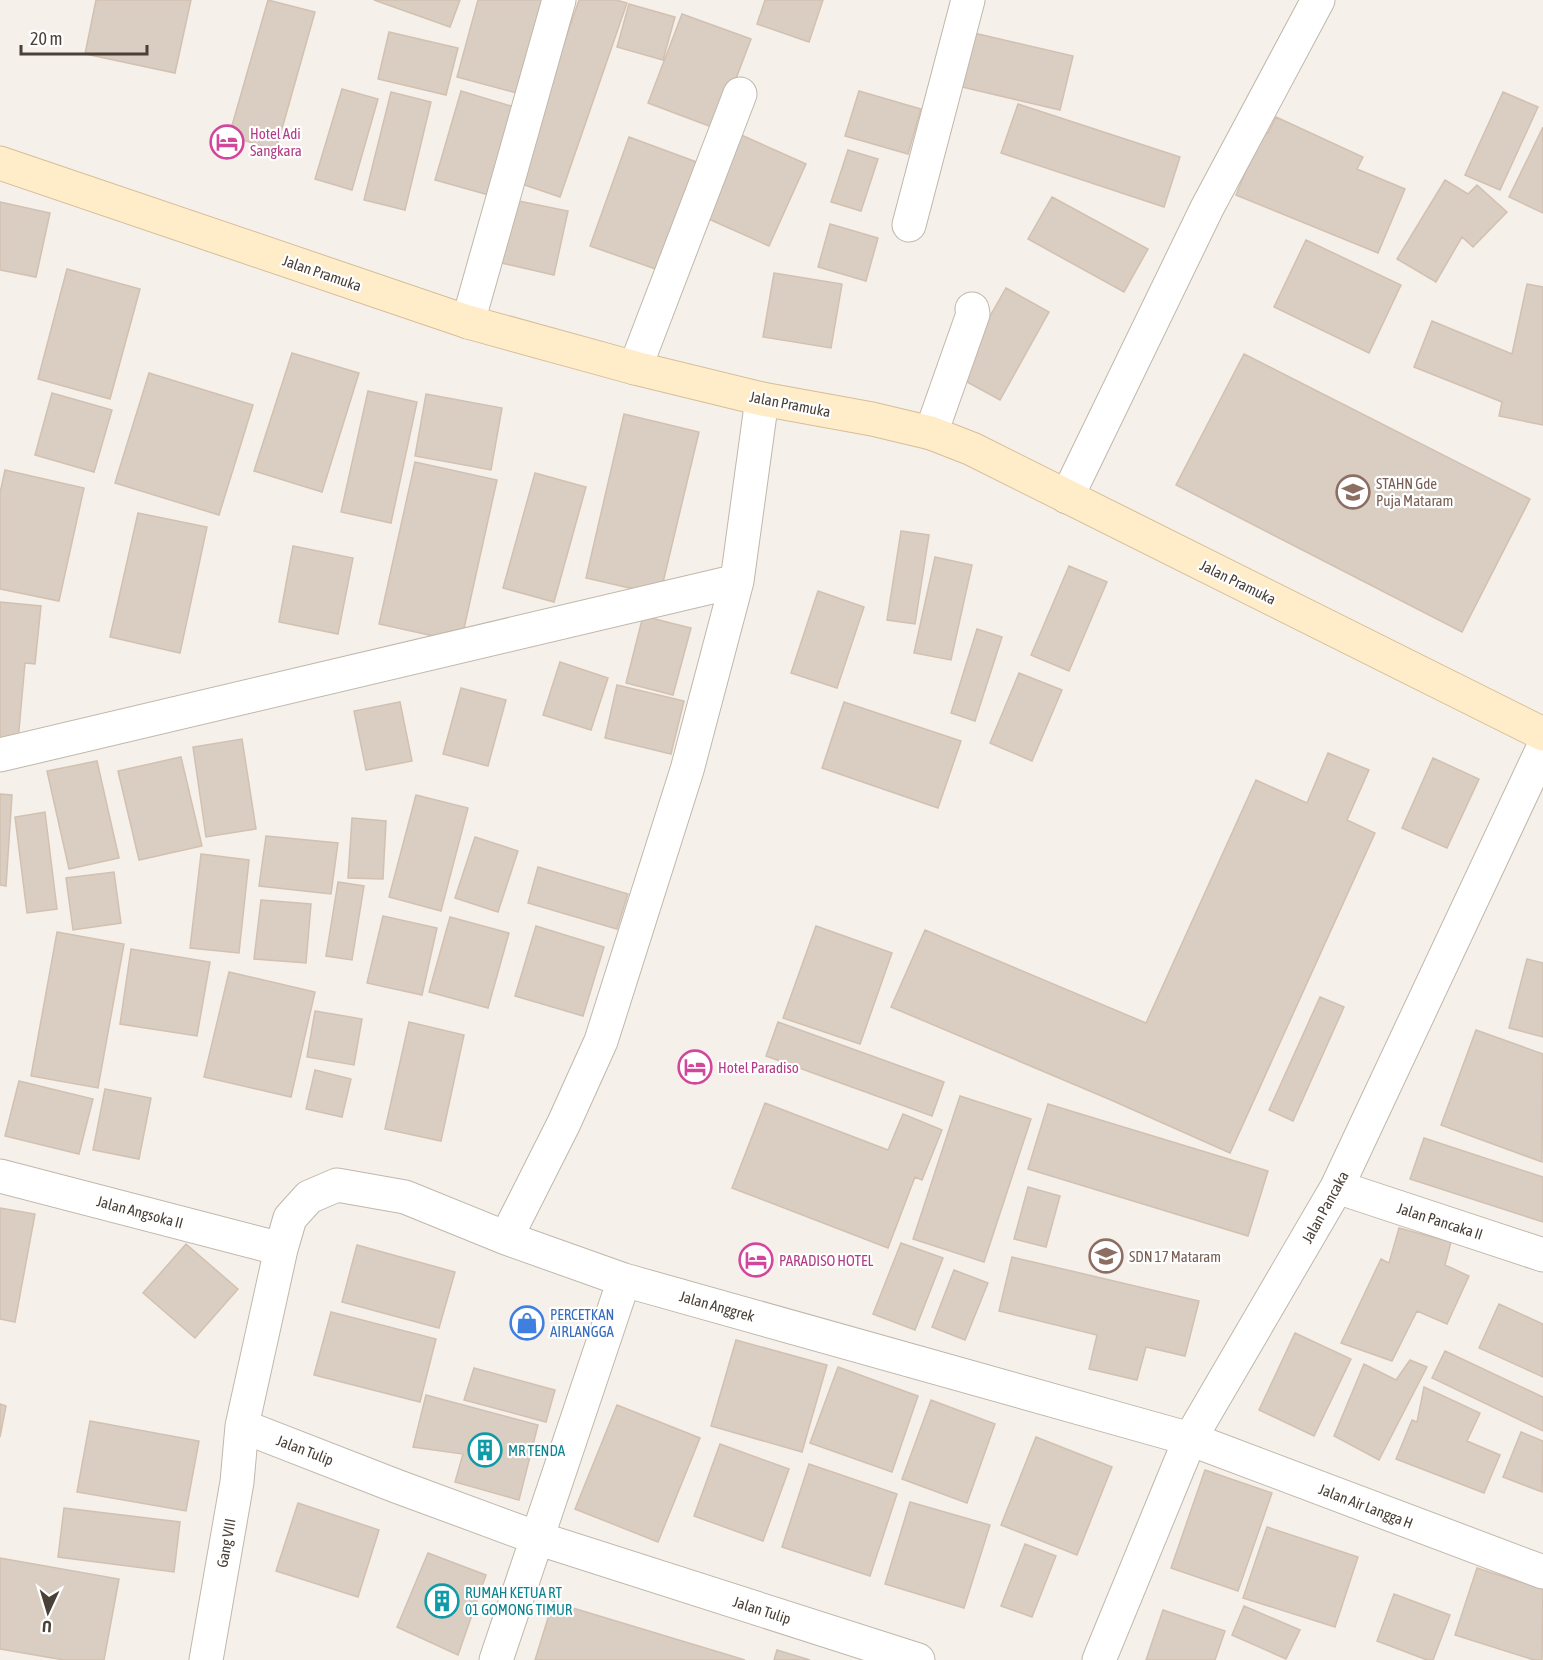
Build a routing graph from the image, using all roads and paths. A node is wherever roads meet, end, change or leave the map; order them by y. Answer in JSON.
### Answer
{"nodes":[{"id":1,"x":559,"y":0,"type":"edge"},
{"id":2,"x":968,"y":0,"type":"edge"},
{"id":3,"x":1317,"y":0,"type":"edge"},
{"id":4,"x":740,"y":94,"type":"dead end"},
{"id":5,"x":0,"y":163,"type":"edge"},
{"id":6,"x":909,"y":225,"type":"dead end"},
{"id":7,"x":972,"y":309,"type":"dead end"},
{"id":8,"x":468,"y":322,"type":"junction"},
{"id":9,"x":635,"y":368,"type":"junction"},
{"id":10,"x":762,"y":399,"type":"junction"},
{"id":11,"x":931,"y":433,"type":"junction"},
{"id":12,"x":1067,"y":497,"type":"junction"},
{"id":13,"x":737,"y":581,"type":"junction"},
{"id":14,"x":1543,"y":734,"type":"edge"},
{"id":15,"x":1543,"y":748,"type":"edge"},
{"id":16,"x":0,"y":755,"type":"edge"},
{"id":17,"x":0,"y":1176,"type":"edge"},
{"id":18,"x":1338,"y":1187,"type":"junction"},
{"id":19,"x":506,"y":1238,"type":"junction"},
{"id":20,"x":281,"y":1249,"type":"junction"},
{"id":21,"x":1543,"y":1255,"type":"edge"},
{"id":22,"x":624,"y":1280,"type":"junction"},
{"id":23,"x":242,"y":1425,"type":"junction"},
{"id":24,"x":1190,"y":1439,"type":"junction"},
{"id":25,"x":537,"y":1538,"type":"junction"},
{"id":26,"x":1543,"y":1572,"type":"edge"},
{"id":27,"x":206,"y":1660,"type":"edge"},
{"id":28,"x":496,"y":1660,"type":"edge"},
{"id":29,"x":918,"y":1660,"type":"edge"},
{"id":30,"x":1099,"y":1660,"type":"edge"}],
"edges":[{"from":1,"to":8,"type":"street"},
{"from":2,"to":6,"type":"street"},
{"from":3,"to":12,"type":"street"},
{"from":4,"to":9,"type":"street"},
{"from":5,"to":8,"type":"street","name":"Jalan Pramuka"},
{"from":7,"to":11,"type":"street"},
{"from":8,"to":9,"type":"street","name":"Jalan Pramuka"},
{"from":9,"to":10,"type":"street","name":"Jalan Pramuka"},
{"from":10,"to":11,"type":"street","name":"Jalan Pramuka"},
{"from":10,"to":13,"type":"street"},
{"from":11,"to":12,"type":"street","name":"Jalan Pramuka"},
{"from":12,"to":14,"type":"street","name":"Jalan Pramuka"},
{"from":13,"to":16,"type":"street"},
{"from":13,"to":19,"type":"street"},
{"from":15,"to":18,"type":"street","name":"Jalan Pancaka"},
{"from":17,"to":20,"type":"street","name":"Jalan Angsoka II"},
{"from":18,"to":21,"type":"street","name":"Jalan Pancaka II"},
{"from":18,"to":24,"type":"street","name":"Jalan Pancaka"},
{"from":19,"to":20,"type":"street","name":"Jalan Anggrek"},
{"from":19,"to":22,"type":"street","name":"Jalan Anggrek"},
{"from":20,"to":23,"type":"street"},
{"from":22,"to":24,"type":"street","name":"Jalan Anggrek"},
{"from":22,"to":25,"type":"street"},
{"from":23,"to":25,"type":"street","name":"Jalan Tulip"},
{"from":23,"to":27,"type":"street","name":"Gang VIII"},
{"from":24,"to":26,"type":"street","name":"Jalan Air Langga H"},
{"from":24,"to":30,"type":"street","name":"Jalan Pancaka"},
{"from":25,"to":28,"type":"street"},
{"from":25,"to":29,"type":"street","name":"Jalan Tulip"}]}
